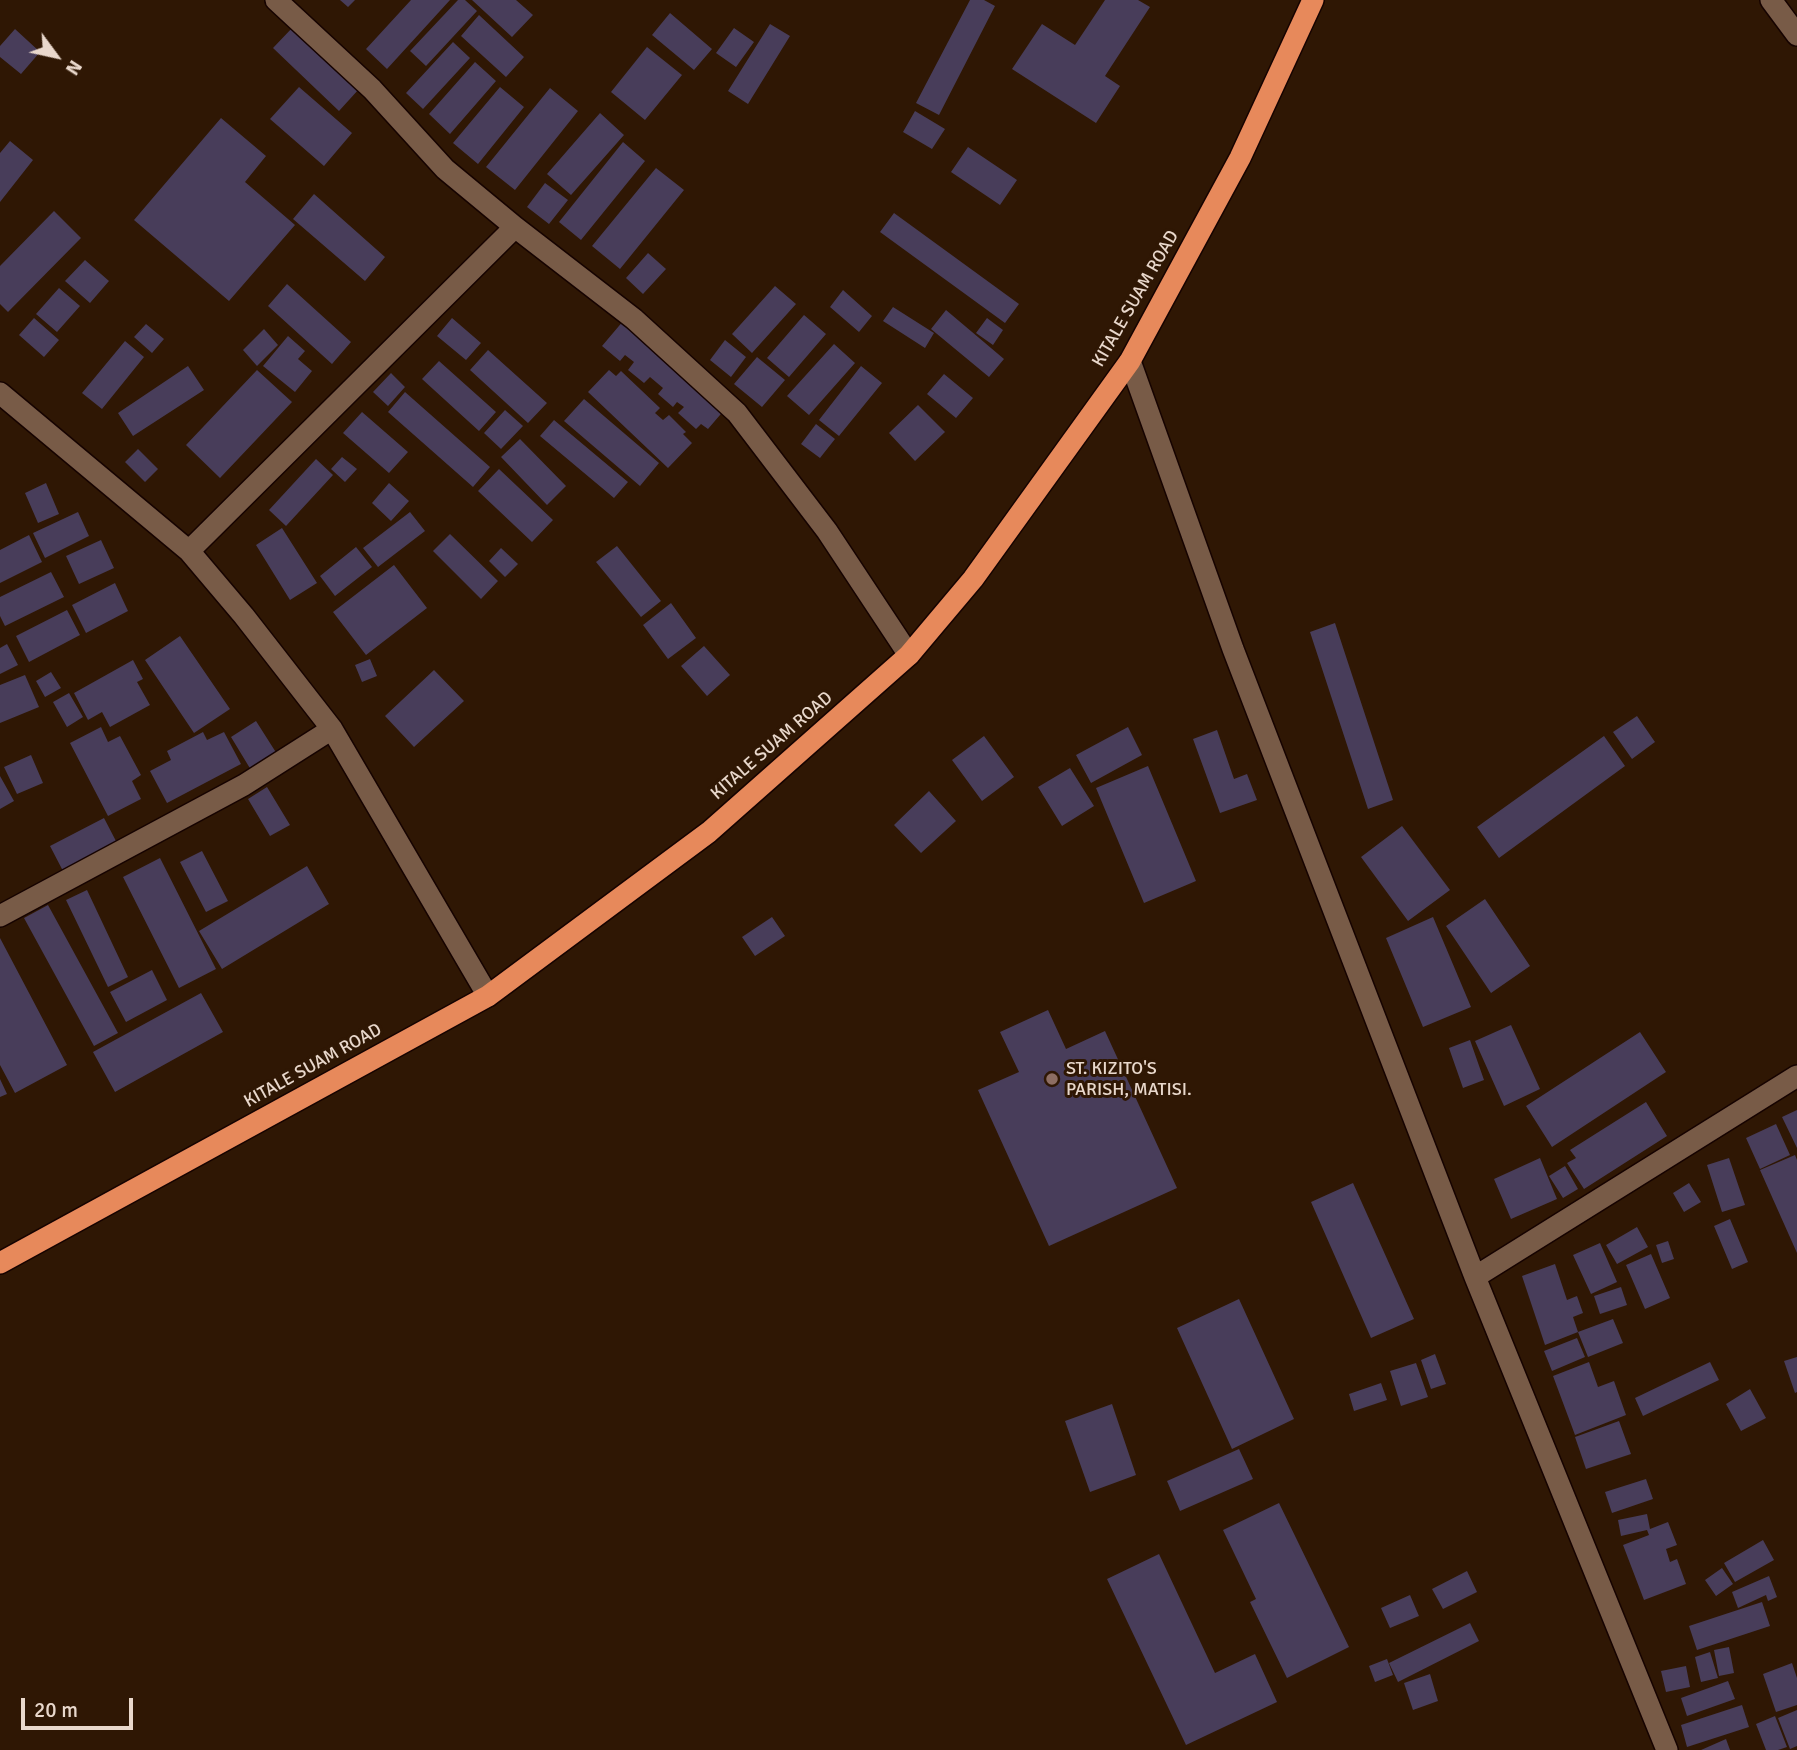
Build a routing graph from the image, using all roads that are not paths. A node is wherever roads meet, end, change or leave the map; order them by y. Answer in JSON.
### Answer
{"nodes":[{"id":1,"x":276,"y":0,"type":"edge"},
{"id":2,"x":1313,"y":0,"type":"edge"},
{"id":3,"x":1771,"y":0,"type":"edge"},
{"id":4,"x":1797,"y":35,"type":"edge"},
{"id":5,"x":515,"y":227,"type":"junction"},
{"id":6,"x":1130,"y":361,"type":"junction"},
{"id":7,"x":0,"y":393,"type":"edge"},
{"id":8,"x":189,"y":551,"type":"junction"},
{"id":9,"x":909,"y":655,"type":"junction"},
{"id":10,"x":332,"y":729,"type":"junction"},
{"id":11,"x":0,"y":916,"type":"edge"},
{"id":12,"x":488,"y":996,"type":"junction"},
{"id":13,"x":1797,"y":1076,"type":"edge"},
{"id":14,"x":0,"y":1263,"type":"edge"},
{"id":15,"x":1475,"y":1277,"type":"junction"},
{"id":16,"x":1667,"y":1750,"type":"edge"}],
"edges":[{"from":1,"to":5,"type":"street"},
{"from":2,"to":6,"type":"highway","name":"KITALE SUAM ROAD"},
{"from":3,"to":4,"type":"street"},
{"from":5,"to":8,"type":"street"},
{"from":5,"to":9,"type":"street"},
{"from":6,"to":9,"type":"highway","name":"KITALE SUAM ROAD"},
{"from":6,"to":15,"type":"street"},
{"from":7,"to":8,"type":"street"},
{"from":8,"to":10,"type":"street"},
{"from":9,"to":12,"type":"highway","name":"KITALE SUAM ROAD"},
{"from":10,"to":11,"type":"street"},
{"from":10,"to":12,"type":"street"},
{"from":12,"to":14,"type":"highway","name":"KITALE SUAM ROAD"},
{"from":13,"to":15,"type":"street"},
{"from":15,"to":16,"type":"street"}]}
